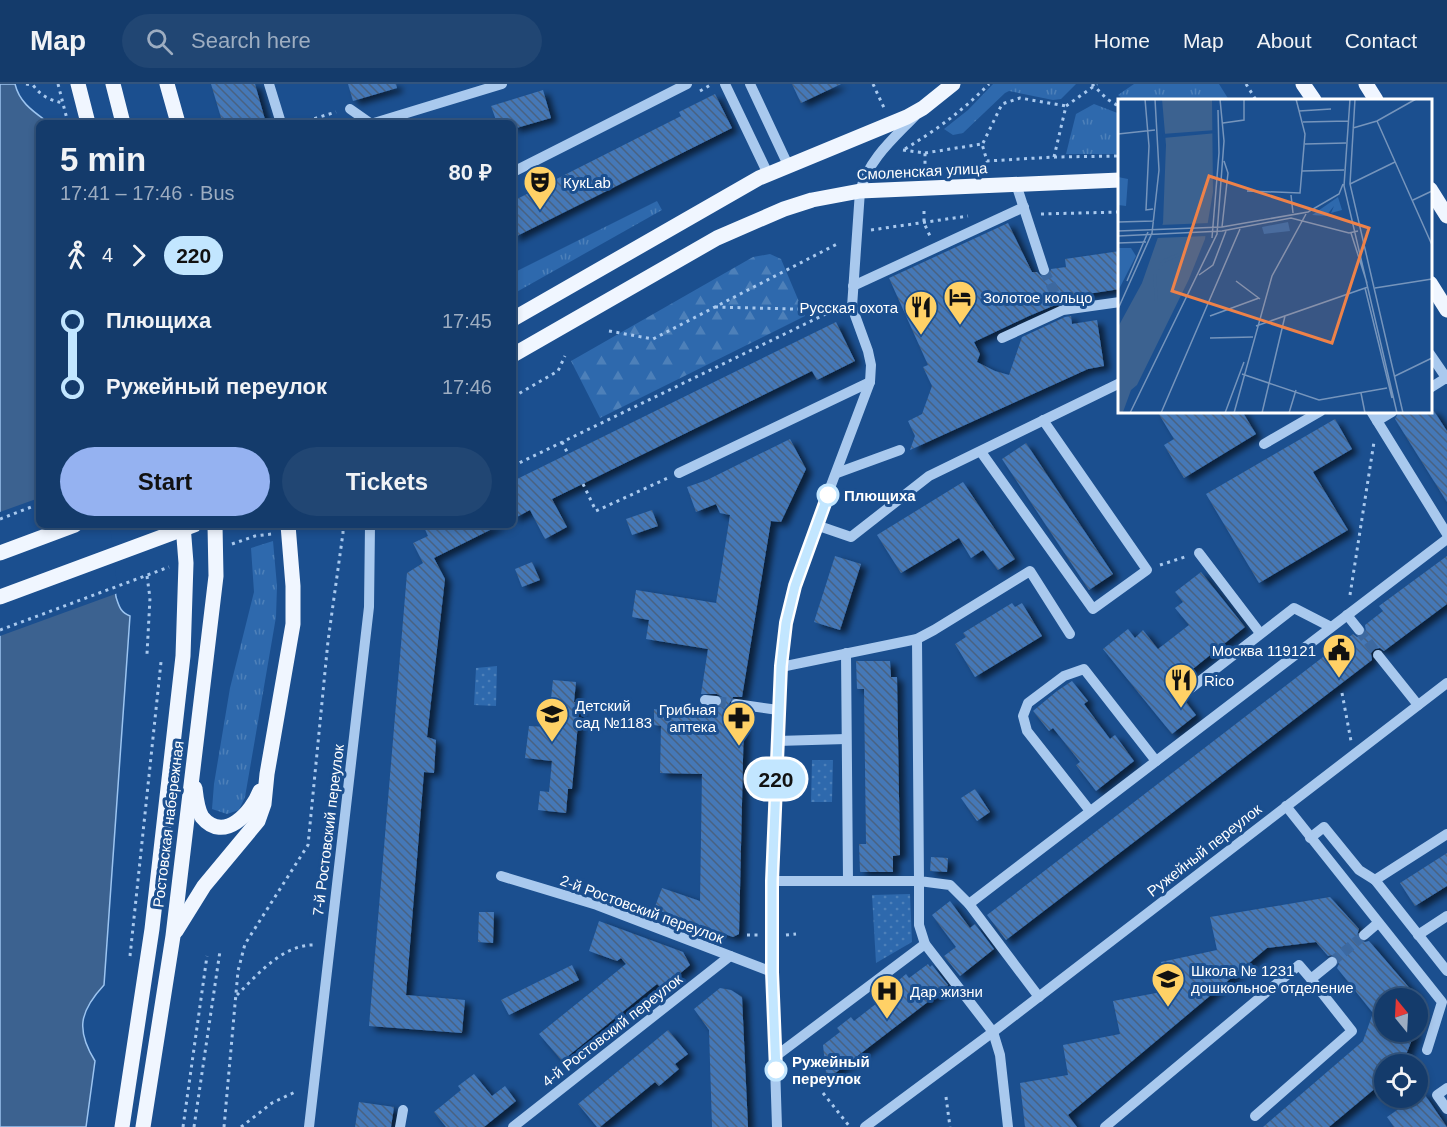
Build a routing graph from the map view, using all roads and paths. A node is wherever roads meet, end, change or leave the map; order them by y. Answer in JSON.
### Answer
{"nodes":[{"id":1,"x":26,"y":84,"type":"edge"},
{"id":2,"x":58,"y":84,"type":"edge"},
{"id":3,"x":78,"y":84,"type":"edge"},
{"id":4,"x":113,"y":84,"type":"edge"},
{"id":5,"x":167,"y":84,"type":"edge"},
{"id":6,"x":269,"y":84,"type":"edge"},
{"id":7,"x":502,"y":84,"type":"edge"},
{"id":8,"x":687,"y":84,"type":"edge"},
{"id":9,"x":724,"y":84,"type":"edge"},
{"id":10,"x":750,"y":84,"type":"edge"},
{"id":11,"x":873,"y":84,"type":"edge"},
{"id":12,"x":989,"y":84,"type":"edge"},
{"id":13,"x":1246,"y":84,"type":"edge"},
{"id":14,"x":1303,"y":84,"type":"edge"},
{"id":15,"x":1366,"y":84,"type":"edge"},
{"id":16,"x":1094,"y":85,"type":"edge"},
{"id":17,"x":950,"y":86,"type":"edge"},
{"id":18,"x":1255,"y":99,"type":"edge"},
{"id":19,"x":1313,"y":99,"type":"edge"},
{"id":20,"x":1375,"y":99,"type":"edge"},
{"id":21,"x":63,"y":103,"type":"junction"},
{"id":22,"x":1066,"y":106,"type":"junction"},
{"id":23,"x":1118,"y":106,"type":"edge"},
{"id":24,"x":923,"y":108,"type":"junction"},
{"id":25,"x":350,"y":109,"type":"joint"},
{"id":26,"x":886,"y":112,"type":"dead end"},
{"id":27,"x":67,"y":120,"type":"edge"},
{"id":28,"x":87,"y":120,"type":"edge"},
{"id":29,"x":122,"y":120,"type":"edge"},
{"id":30,"x":177,"y":120,"type":"edge"},
{"id":31,"x":280,"y":120,"type":"edge"},
{"id":32,"x":311,"y":120,"type":"edge"},
{"id":33,"x":367,"y":120,"type":"edge"},
{"id":34,"x":382,"y":120,"type":"edge"},
{"id":35,"x":982,"y":144,"type":"junction"},
{"id":36,"x":925,"y":153,"type":"junction"},
{"id":37,"x":1118,"y":156,"type":"edge"},
{"id":38,"x":1054,"y":157,"type":"junction"},
{"id":39,"x":788,"y":165,"type":"junction"},
{"id":40,"x":924,"y":169,"type":"dead end"},
{"id":41,"x":516,"y":170,"type":"edge"},
{"id":42,"x":768,"y":174,"type":"junction"},
{"id":43,"x":1118,"y":180,"type":"edge"},
{"id":44,"x":1016,"y":184,"type":"junction"},
{"id":45,"x":860,"y":191,"type":"junction"},
{"id":46,"x":1432,"y":191,"type":"edge"},
{"id":47,"x":1023,"y":207,"type":"junction"},
{"id":48,"x":924,"y":211,"type":"dead end"},
{"id":49,"x":1447,"y":216,"type":"edge"},
{"id":50,"x":839,"y":243,"type":"dead end"},
{"id":51,"x":936,"y":248,"type":"junction"},
{"id":52,"x":1044,"y":270,"type":"tunnel mouth"},
{"id":53,"x":1432,"y":285,"type":"edge"},
{"id":54,"x":853,"y":286,"type":"junction"},
{"id":55,"x":1118,"y":302,"type":"edge"},
{"id":56,"x":715,"y":307,"type":"junction"},
{"id":57,"x":838,"y":308,"type":"dead end"},
{"id":58,"x":834,"y":310,"type":"junction"},
{"id":59,"x":1447,"y":310,"type":"edge"},
{"id":60,"x":516,"y":317,"type":"edge"},
{"id":61,"x":609,"y":331,"type":"dead end"},
{"id":62,"x":1002,"y":338,"type":"dead end"},
{"id":63,"x":516,"y":353,"type":"edge"},
{"id":64,"x":565,"y":356,"type":"dead end"},
{"id":65,"x":1432,"y":356,"type":"edge"},
{"id":66,"x":1447,"y":379,"type":"edge"},
{"id":67,"x":870,"y":382,"type":"junction"},
{"id":68,"x":1118,"y":384,"type":"edge"},
{"id":69,"x":1432,"y":387,"type":"edge"},
{"id":70,"x":516,"y":395,"type":"edge"},
{"id":71,"x":1319,"y":412,"type":"edge"},
{"id":72,"x":1372,"y":412,"type":"edge"},
{"id":73,"x":1392,"y":412,"type":"edge"},
{"id":74,"x":1043,"y":420,"type":"junction"},
{"id":75,"x":1377,"y":421,"type":"junction"},
{"id":76,"x":562,"y":442,"type":"junction"},
{"id":77,"x":1264,"y":444,"type":"dead end"},
{"id":78,"x":900,"y":450,"type":"dead end"},
{"id":79,"x":981,"y":452,"type":"junction"},
{"id":80,"x":568,"y":454,"type":"dead end"},
{"id":81,"x":516,"y":465,"type":"edge"},
{"id":82,"x":679,"y":472,"type":"joint"},
{"id":83,"x":837,"y":473,"type":"junction"},
{"id":84,"x":583,"y":484,"type":"dead end"},
{"id":85,"x":36,"y":505,"type":"edge"},
{"id":86,"x":0,"y":519,"type":"edge"},
{"id":87,"x":816,"y":525,"type":"junction"},
{"id":88,"x":67,"y":528,"type":"edge"},
{"id":89,"x":183,"y":528,"type":"edge"},
{"id":90,"x":186,"y":528,"type":"edge"},
{"id":91,"x":215,"y":528,"type":"edge"},
{"id":92,"x":288,"y":528,"type":"edge"},
{"id":93,"x":343,"y":528,"type":"edge"},
{"id":94,"x":370,"y":530,"type":"edge"},
{"id":95,"x":1447,"y":534,"type":"edge"},
{"id":96,"x":255,"y":536,"type":"dead end"},
{"id":97,"x":1447,"y":539,"type":"edge"},
{"id":98,"x":223,"y":548,"type":"dead end"},
{"id":99,"x":0,"y":553,"type":"edge"},
{"id":100,"x":1199,"y":553,"type":"joint"},
{"id":101,"x":179,"y":564,"type":"dead end"},
{"id":102,"x":1147,"y":570,"type":"junction"},
{"id":103,"x":147,"y":576,"type":"junction"},
{"id":104,"x":0,"y":597,"type":"edge"},
{"id":105,"x":1347,"y":615,"type":"junction"},
{"id":106,"x":1331,"y":627,"type":"junction"},
{"id":107,"x":0,"y":630,"type":"edge"},
{"id":108,"x":1359,"y":630,"type":"tunnel mouth"},
{"id":109,"x":1260,"y":633,"type":"junction"},
{"id":110,"x":1070,"y":634,"type":"dead end"},
{"id":111,"x":917,"y":639,"type":"junction"},
{"id":112,"x":846,"y":653,"type":"junction"},
{"id":113,"x":147,"y":654,"type":"dead end"},
{"id":114,"x":1378,"y":655,"type":"tunnel mouth"},
{"id":115,"x":161,"y":662,"type":"dead end"},
{"id":116,"x":781,"y":666,"type":"junction"},
{"id":117,"x":1447,"y":683,"type":"edge"},
{"id":118,"x":1191,"y":688,"type":"dead end"},
{"id":119,"x":1342,"y":693,"type":"dead end"},
{"id":120,"x":705,"y":699,"type":"dead end"},
{"id":121,"x":716,"y":701,"type":"tunnel mouth"},
{"id":122,"x":736,"y":704,"type":"tunnel mouth"},
{"id":123,"x":1418,"y":705,"type":"junction"},
{"id":124,"x":778,"y":710,"type":"junction"},
{"id":125,"x":846,"y":739,"type":"junction"},
{"id":126,"x":777,"y":741,"type":"junction"},
{"id":127,"x":1352,"y":746,"type":"dead end"},
{"id":128,"x":1156,"y":761,"type":"junction"},
{"id":129,"x":192,"y":771,"type":"junction"},
{"id":130,"x":267,"y":774,"type":"junction"},
{"id":131,"x":1286,"y":806,"type":"junction"},
{"id":132,"x":1090,"y":812,"type":"junction"},
{"id":133,"x":1447,"y":834,"type":"edge"},
{"id":134,"x":1310,"y":837,"type":"junction"},
{"id":135,"x":501,"y":876,"type":"dead end"},
{"id":136,"x":1375,"y":880,"type":"junction"},
{"id":137,"x":772,"y":881,"type":"junction"},
{"id":138,"x":848,"y":881,"type":"junction"},
{"id":139,"x":919,"y":881,"type":"junction"},
{"id":140,"x":969,"y":904,"type":"junction"},
{"id":141,"x":1447,"y":916,"type":"edge"},
{"id":142,"x":1378,"y":923,"type":"junction"},
{"id":143,"x":1364,"y":935,"type":"tunnel mouth"},
{"id":144,"x":1418,"y":935,"type":"junction"},
{"id":145,"x":173,"y":936,"type":"junction"},
{"id":146,"x":925,"y":944,"type":"junction"},
{"id":147,"x":330,"y":945,"type":"junction"},
{"id":148,"x":220,"y":951,"type":"dead end"},
{"id":149,"x":207,"y":956,"type":"dead end"},
{"id":150,"x":730,"y":956,"type":"junction"},
{"id":151,"x":129,"y":962,"type":"dead end"},
{"id":152,"x":1332,"y":962,"type":"tunnel mouth"},
{"id":153,"x":1447,"y":971,"type":"edge"},
{"id":154,"x":772,"y":972,"type":"junction"},
{"id":155,"x":1311,"y":979,"type":"junction"},
{"id":156,"x":236,"y":996,"type":"junction"},
{"id":157,"x":1039,"y":997,"type":"junction"},
{"id":158,"x":993,"y":1032,"type":"junction"},
{"id":159,"x":1427,"y":1050,"type":"dead end"},
{"id":160,"x":776,"y":1056,"type":"junction"},
{"id":161,"x":1447,"y":1088,"type":"edge"},
{"id":162,"x":295,"y":1092,"type":"dead end"},
{"id":163,"x":823,"y":1093,"type":"dead end"},
{"id":164,"x":946,"y":1097,"type":"dead end"},
{"id":165,"x":1447,"y":1109,"type":"edge"},
{"id":166,"x":404,"y":1110,"type":"dead end"},
{"id":167,"x":1255,"y":1116,"type":"dead end"},
{"id":168,"x":122,"y":1127,"type":"edge"},
{"id":169,"x":143,"y":1127,"type":"edge"},
{"id":170,"x":183,"y":1127,"type":"edge"},
{"id":171,"x":194,"y":1127,"type":"edge"},
{"id":172,"x":224,"y":1127,"type":"edge"},
{"id":173,"x":242,"y":1127,"type":"edge"},
{"id":174,"x":309,"y":1127,"type":"edge"},
{"id":175,"x":400,"y":1127,"type":"edge"},
{"id":176,"x":513,"y":1127,"type":"edge"},
{"id":177,"x":777,"y":1127,"type":"edge"},
{"id":178,"x":850,"y":1127,"type":"edge"},
{"id":179,"x":865,"y":1127,"type":"edge"},
{"id":180,"x":950,"y":1127,"type":"edge"},
{"id":181,"x":1008,"y":1127,"type":"edge"},
{"id":182,"x":1105,"y":1127,"type":"edge"}],
"edges":[{"from":1,"to":21,"type":"path"},
{"from":2,"to":21,"type":"path"},
{"from":3,"to":28,"type":"main road"},
{"from":4,"to":29,"type":"main road"},
{"from":5,"to":30,"type":"main road"},
{"from":6,"to":31,"type":"street"},
{"from":7,"to":34,"type":"street"},
{"from":8,"to":41,"type":"street"},
{"from":9,"to":42,"type":"street"},
{"from":10,"to":39,"type":"street"},
{"from":11,"to":26,"type":"path"},
{"from":12,"to":36,"type":"path"},
{"from":13,"to":18,"type":"path"},
{"from":14,"to":19,"type":"main road"},
{"from":15,"to":20,"type":"main road"},
{"from":16,"to":22,"type":"path"},
{"from":16,"to":23,"type":"path"},
{"from":17,"to":24,"type":"main road"},
{"from":21,"to":27,"type":"path"},
{"from":22,"to":35,"type":"path"},
{"from":22,"to":38,"type":"path"},
{"from":24,"to":39,"type":"main road"},
{"from":24,"to":45,"type":"street"},
{"from":25,"to":32,"type":"path"},
{"from":25,"to":33,"type":"street"},
{"from":35,"to":36,"type":"path"},
{"from":35,"to":38,"type":"path"},
{"from":36,"to":40,"type":"path"},
{"from":37,"to":38,"type":"path"},
{"from":39,"to":42,"type":"main road"},
{"from":42,"to":60,"type":"main road"},
{"from":43,"to":44,"type":"main road","name":"Смоленская улица"},
{"from":44,"to":45,"type":"main road","name":"Смоленская улица"},
{"from":44,"to":47,"type":"street"},
{"from":45,"to":54,"type":"street"},
{"from":45,"to":63,"type":"main road","name":"Смоленская улица"},
{"from":46,"to":49,"type":"main road"},
{"from":47,"to":51,"type":"street"},
{"from":47,"to":52,"type":"street"},
{"from":48,"to":51,"type":"path"},
{"from":50,"to":56,"type":"path"},
{"from":51,"to":54,"type":"street"},
{"from":53,"to":59,"type":"main road"},
{"from":54,"to":67,"type":"street"},
{"from":55,"to":62,"type":"street"},
{"from":56,"to":58,"type":"path"},
{"from":56,"to":61,"type":"path"},
{"from":57,"to":58,"type":"path"},
{"from":58,"to":76,"type":"path"},
{"from":64,"to":70,"type":"path"},
{"from":65,"to":66,"type":"street"},
{"from":66,"to":69,"type":"street"},
{"from":67,"to":82,"type":"street"},
{"from":67,"to":83,"type":"street"},
{"from":68,"to":74,"type":"street"},
{"from":71,"to":77,"type":"street"},
{"from":72,"to":75,"type":"street"},
{"from":73,"to":75,"type":"street"},
{"from":74,"to":79,"type":"street"},
{"from":74,"to":102,"type":"street"},
{"from":75,"to":95,"type":"street"},
{"from":75,"to":105,"type":"path"},
{"from":76,"to":80,"type":"path"},
{"from":76,"to":81,"type":"path"},
{"from":78,"to":83,"type":"street"},
{"from":79,"to":87,"type":"street"},
{"from":79,"to":102,"type":"street"},
{"from":82,"to":84,"type":"path"},
{"from":83,"to":87,"type":"street"},
{"from":85,"to":86,"type":"path"},
{"from":87,"to":116,"type":"street"},
{"from":88,"to":99,"type":"main road"},
{"from":89,"to":168,"type":"main road","name":"Ростовская набережная"},
{"from":90,"to":104,"type":"main road"},
{"from":91,"to":129,"type":"main road","name":"Ростовская набережная"},
{"from":92,"to":130,"type":"main road"},
{"from":93,"to":156,"type":"path"},
{"from":94,"to":147,"type":"street","name":"7-й Ростовский переулок"},
{"from":96,"to":98,"type":"path"},
{"from":97,"to":105,"type":"street"},
{"from":100,"to":102,"type":"path"},
{"from":100,"to":109,"type":"street"},
{"from":101,"to":103,"type":"path"},
{"from":103,"to":107,"type":"path"},
{"from":103,"to":113,"type":"path"},
{"from":105,"to":106,"type":"street"},
{"from":105,"to":108,"type":"street"},
{"from":106,"to":109,"type":"street"},
{"from":106,"to":128,"type":"street"},
{"from":109,"to":118,"type":"street"},
{"from":110,"to":111,"type":"street"},
{"from":111,"to":112,"type":"street"},
{"from":111,"to":139,"type":"street"},
{"from":112,"to":116,"type":"street"},
{"from":112,"to":125,"type":"street"},
{"from":114,"to":123,"type":"street"},
{"from":115,"to":151,"type":"path"},
{"from":116,"to":124,"type":"street"},
{"from":117,"to":123,"type":"street","name":"Ружейный переулок"},
{"from":119,"to":127,"type":"path"},
{"from":120,"to":121,"type":"street"},
{"from":122,"to":124,"type":"street"},
{"from":123,"to":131,"type":"street","name":"Ружейный переулок"},
{"from":124,"to":126,"type":"street"},
{"from":125,"to":126,"type":"street"},
{"from":125,"to":138,"type":"street"},
{"from":126,"to":137,"type":"street"},
{"from":128,"to":132,"type":"street"},
{"from":128,"to":132,"type":"street"},
{"from":129,"to":130,"type":"main road"},
{"from":129,"to":145,"type":"main road","name":"Ростовская набережная"},
{"from":130,"to":145,"type":"main road"},
{"from":131,"to":134,"type":"street"},
{"from":131,"to":157,"type":"street","name":"Ружейный переулок"},
{"from":132,"to":140,"type":"street"},
{"from":133,"to":136,"type":"street"},
{"from":134,"to":136,"type":"street"},
{"from":134,"to":142,"type":"street"},
{"from":135,"to":150,"type":"street","name":"2-й Ростовский переулок"},
{"from":136,"to":144,"type":"street"},
{"from":137,"to":138,"type":"street"},
{"from":137,"to":154,"type":"street"},
{"from":138,"to":139,"type":"street"},
{"from":139,"to":140,"type":"street"},
{"from":139,"to":146,"type":"street"},
{"from":140,"to":157,"type":"street"},
{"from":141,"to":144,"type":"street"},
{"from":142,"to":143,"type":"street"},
{"from":142,"to":159,"type":"street"},
{"from":144,"to":153,"type":"street"},
{"from":145,"to":169,"type":"main road","name":"Ростовская набережная"},
{"from":146,"to":158,"type":"street"},
{"from":146,"to":160,"type":"street"},
{"from":147,"to":156,"type":"path"},
{"from":147,"to":174,"type":"street","name":"7-й Ростовский переулок"},
{"from":148,"to":171,"type":"path"},
{"from":149,"to":170,"type":"path"},
{"from":150,"to":154,"type":"street","name":"2-й Ростовский переулок"},
{"from":150,"to":176,"type":"street","name":"4-й Ростовский переулок"},
{"from":152,"to":155,"type":"street"},
{"from":154,"to":160,"type":"street"},
{"from":155,"to":167,"type":"street"},
{"from":155,"to":182,"type":"street"},
{"from":156,"to":172,"type":"path"},
{"from":157,"to":158,"type":"street","name":"Ружейный переулок"},
{"from":158,"to":179,"type":"street","name":"Ружейный переулок"},
{"from":158,"to":181,"type":"street"},
{"from":160,"to":177,"type":"street"},
{"from":161,"to":165,"type":"street"},
{"from":162,"to":173,"type":"path"},
{"from":163,"to":178,"type":"path"},
{"from":164,"to":180,"type":"path"},
{"from":166,"to":175,"type":"street"}]}
